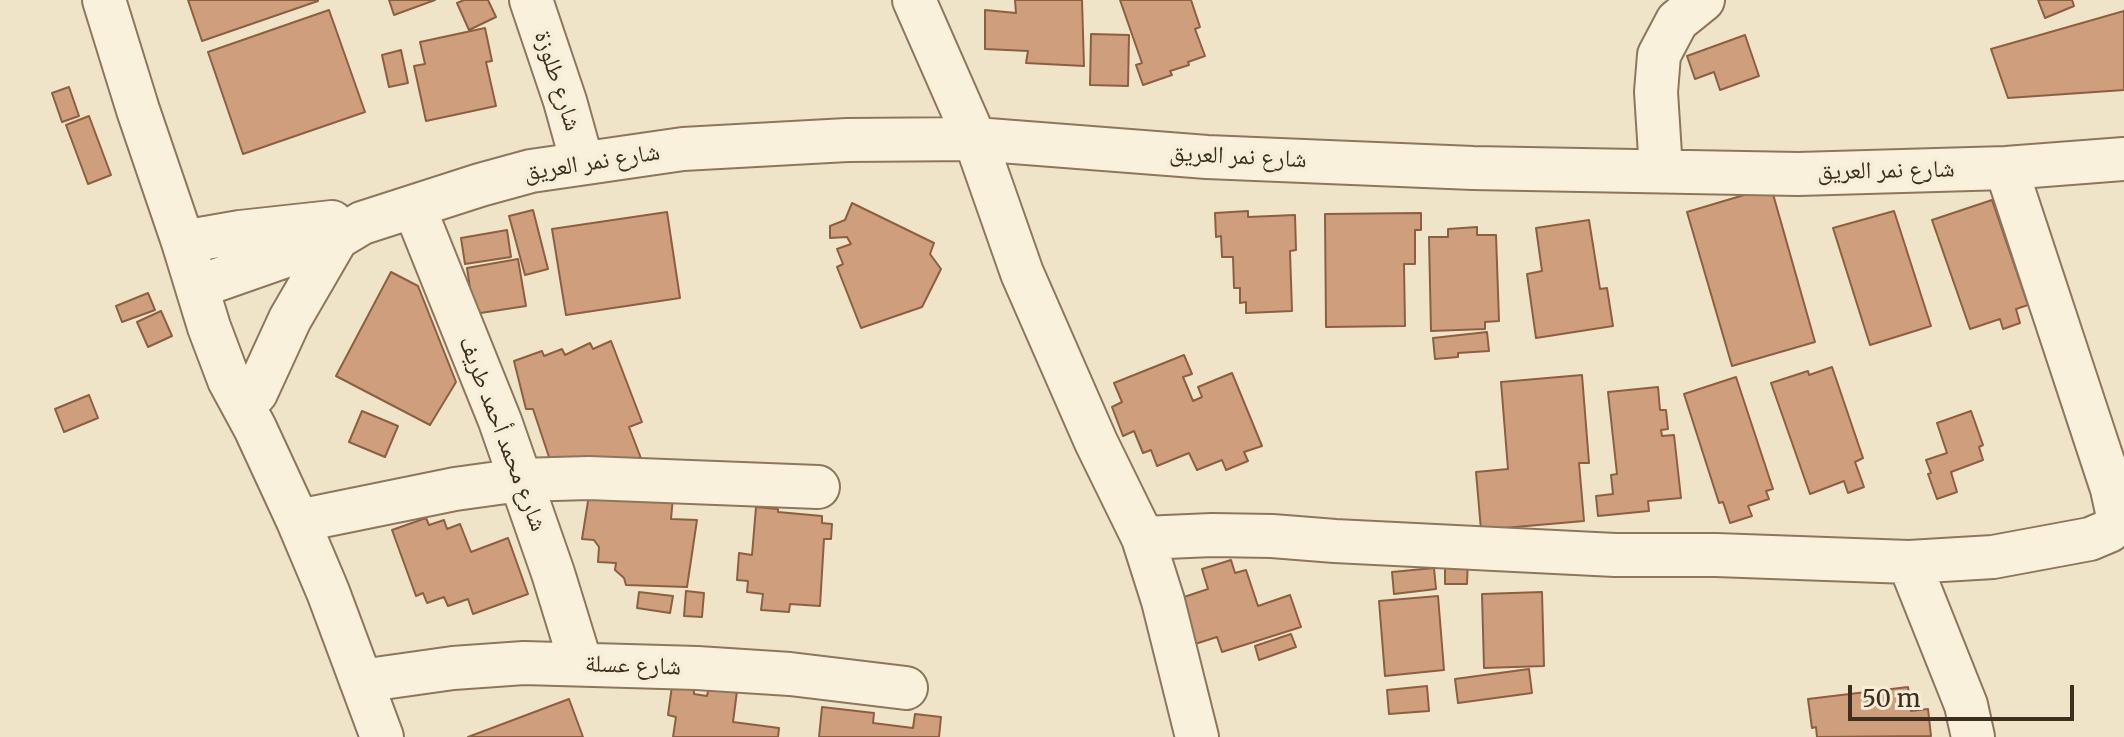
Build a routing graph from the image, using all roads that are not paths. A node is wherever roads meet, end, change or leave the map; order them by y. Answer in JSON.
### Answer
{"nodes":[{"id":1,"x":104,"y":0,"type":"edge"},
{"id":2,"x":127,"y":0,"type":"edge"},
{"id":3,"x":531,"y":0,"type":"edge"},
{"id":4,"x":914,"y":0,"type":"edge"},
{"id":5,"x":1703,"y":0,"type":"edge"},
{"id":6,"x":975,"y":139,"type":"junction"},
{"id":7,"x":2124,"y":159,"type":"edge"},
{"id":8,"x":582,"y":162,"type":"junction"},
{"id":9,"x":2006,"y":168,"type":"junction"},
{"id":10,"x":1661,"y":170,"type":"junction"},
{"id":11,"x":414,"y":207,"type":"junction"},
{"id":12,"x":349,"y":231,"type":"junction"},
{"id":13,"x":195,"y":240,"type":"junction"},
{"id":14,"x":209,"y":282,"type":"junction"},
{"id":15,"x":255,"y":411,"type":"junction"},
{"id":16,"x":520,"y":480,"type":"junction"},
{"id":17,"x":818,"y":487,"type":"dead end"},
{"id":18,"x":298,"y":521,"type":"junction"},
{"id":19,"x":1143,"y":538,"type":"junction"},
{"id":20,"x":1909,"y":562,"type":"junction"},
{"id":21,"x":581,"y":664,"type":"junction"},
{"id":22,"x":361,"y":681,"type":"junction"},
{"id":23,"x":906,"y":688,"type":"dead end"},
{"id":24,"x":382,"y":737,"type":"edge"},
{"id":25,"x":1197,"y":737,"type":"edge"},
{"id":26,"x":1973,"y":737,"type":"edge"}],
"edges":[{"from":1,"to":13,"type":"street"},
{"from":2,"to":13,"type":"street"},
{"from":3,"to":8,"type":"street","name":"شارع طلوزة"},
{"from":4,"to":6,"type":"street"},
{"from":5,"to":10,"type":"street"},
{"from":6,"to":8,"type":"street","name":"شارع نمر العريق"},
{"from":6,"to":10,"type":"street","name":"شارع نمر العريق"},
{"from":6,"to":19,"type":"street"},
{"from":7,"to":9,"type":"street","name":"شارع نمر العريق"},
{"from":8,"to":11,"type":"street","name":"شارع نمر العريق"},
{"from":9,"to":10,"type":"street","name":"شارع نمر العريق"},
{"from":9,"to":20,"type":"street"},
{"from":11,"to":12,"type":"street","name":"شارع نمر العريق"},
{"from":11,"to":16,"type":"street","name":"شارع محمد أحمد طريف"},
{"from":12,"to":13,"type":"street","name":"شارع نمر العريق"},
{"from":12,"to":14,"type":"street","name":"شارع نمر العريق"},
{"from":12,"to":15,"type":"street"},
{"from":13,"to":14,"type":"street"},
{"from":14,"to":15,"type":"street"},
{"from":15,"to":18,"type":"street"},
{"from":16,"to":17,"type":"street"},
{"from":16,"to":18,"type":"street"},
{"from":16,"to":21,"type":"street","name":"شارع محمد أحمد طريف"},
{"from":18,"to":22,"type":"street"},
{"from":19,"to":20,"type":"street"},
{"from":19,"to":25,"type":"street"},
{"from":20,"to":26,"type":"street"},
{"from":21,"to":22,"type":"street","name":"شارع عسلة"},
{"from":21,"to":23,"type":"street","name":"شارع عسلة"},
{"from":22,"to":24,"type":"street"}]}
